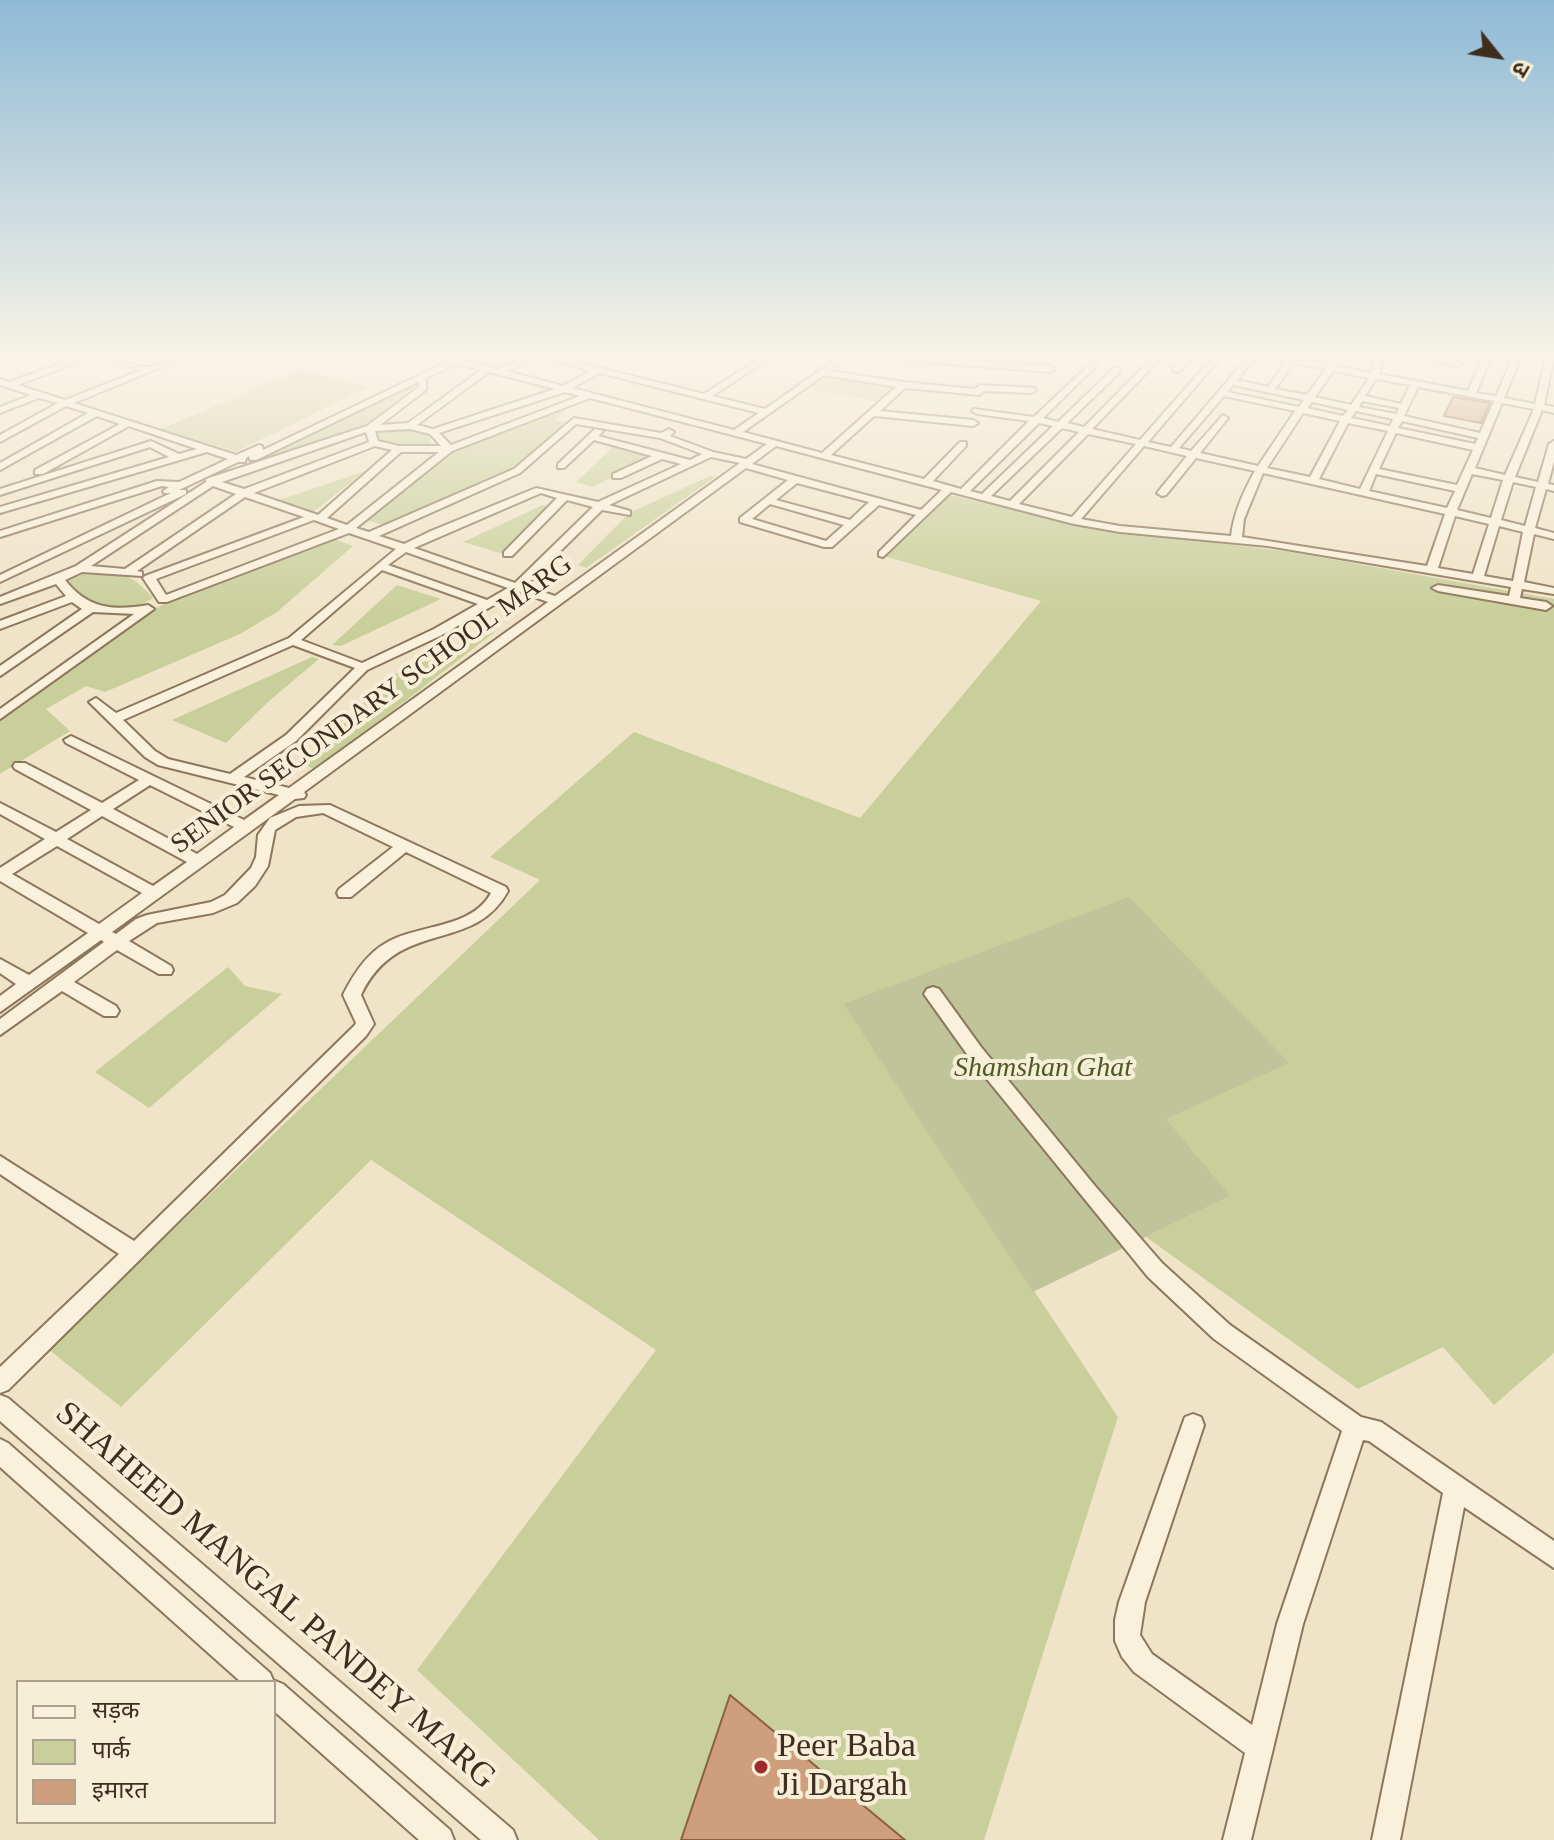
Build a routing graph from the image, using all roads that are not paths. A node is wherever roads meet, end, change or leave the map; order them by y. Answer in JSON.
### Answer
{"nodes":[{"id":1,"x":44,"y":443,"type":"edge"},
{"id":2,"x":94,"y":443,"type":"edge"},
{"id":3,"x":188,"y":443,"type":"edge"},
{"id":4,"x":278,"y":443,"type":"edge"},
{"id":5,"x":280,"y":443,"type":"edge"},
{"id":6,"x":323,"y":443,"type":"edge"},
{"id":7,"x":374,"y":443,"type":"joint"},
{"id":8,"x":443,"y":443,"type":"edge"},
{"id":9,"x":465,"y":443,"type":"edge"},
{"id":10,"x":549,"y":443,"type":"edge"},
{"id":11,"x":586,"y":443,"type":"edge"},
{"id":12,"x":615,"y":443,"type":"edge"},
{"id":13,"x":680,"y":443,"type":"edge"},
{"id":14,"x":769,"y":443,"type":"edge"},
{"id":15,"x":839,"y":443,"type":"edge"},
{"id":16,"x":963,"y":443,"type":"edge"},
{"id":17,"x":1015,"y":443,"type":"edge"},
{"id":18,"x":1041,"y":443,"type":"edge"},
{"id":19,"x":1073,"y":443,"type":"edge"},
{"id":20,"x":1142,"y":443,"type":"joint"},
{"id":21,"x":1179,"y":443,"type":"edge"},
{"id":22,"x":1205,"y":443,"type":"edge"},
{"id":23,"x":1280,"y":443,"type":"edge"},
{"id":24,"x":1334,"y":443,"type":"edge"},
{"id":25,"x":1388,"y":443,"type":"edge"},
{"id":26,"x":1461,"y":443,"type":"edge"},
{"id":27,"x":1480,"y":443,"type":"edge"},
{"id":28,"x":1524,"y":443,"type":"edge"},
{"id":29,"x":773,"y":444,"type":"junction"},
{"id":30,"x":1554,"y":446,"type":"edge"},
{"id":31,"x":1478,"y":448,"type":"junction"},
{"id":32,"x":207,"y":449,"type":"junction"},
{"id":33,"x":399,"y":449,"type":"junction"},
{"id":34,"x":449,"y":449,"type":"junction"},
{"id":35,"x":1173,"y":450,"type":"junction"},
{"id":36,"x":710,"y":454,"type":"junction"},
{"id":37,"x":662,"y":455,"type":"junction"},
{"id":38,"x":1196,"y":455,"type":"junction"},
{"id":39,"x":177,"y":457,"type":"junction"},
{"id":40,"x":823,"y":457,"type":"junction"},
{"id":41,"x":242,"y":460,"type":"junction"},
{"id":42,"x":690,"y":463,"type":"junction"},
{"id":43,"x":746,"y":463,"type":"junction"},
{"id":44,"x":561,"y":466,"type":"dead end"},
{"id":45,"x":862,"y":467,"type":"junction"},
{"id":46,"x":0,"y":468,"type":"edge"},
{"id":47,"x":1262,"y":470,"type":"junction"},
{"id":48,"x":1469,"y":470,"type":"junction"},
{"id":49,"x":1374,"y":471,"type":"junction"},
{"id":50,"x":617,"y":476,"type":"dead end"},
{"id":51,"x":34,"y":478,"type":"junction"},
{"id":52,"x":1509,"y":478,"type":"junction"},
{"id":53,"x":796,"y":479,"type":"junction"},
{"id":54,"x":205,"y":480,"type":"junction"},
{"id":55,"x":1313,"y":481,"type":"junction"},
{"id":56,"x":926,"y":483,"type":"junction"},
{"id":57,"x":179,"y":485,"type":"junction"},
{"id":58,"x":1548,"y":487,"type":"edge"},
{"id":59,"x":833,"y":489,"type":"junction"},
{"id":60,"x":949,"y":489,"type":"junction"},
{"id":61,"x":1461,"y":489,"type":"junction"},
{"id":62,"x":0,"y":492,"type":"edge"},
{"id":63,"x":963,"y":492,"type":"junction"},
{"id":64,"x":1363,"y":492,"type":"junction"},
{"id":65,"x":244,"y":493,"type":"junction"},
{"id":66,"x":1162,"y":493,"type":"dead end"},
{"id":67,"x":565,"y":496,"type":"junction"},
{"id":68,"x":984,"y":498,"type":"junction"},
{"id":69,"x":769,"y":501,"type":"junction"},
{"id":70,"x":877,"y":501,"type":"junction"},
{"id":71,"x":601,"y":505,"type":"junction"},
{"id":72,"x":1012,"y":505,"type":"junction"},
{"id":73,"x":0,"y":510,"type":"edge"},
{"id":74,"x":1451,"y":512,"type":"junction"},
{"id":75,"x":626,"y":513,"type":"dead end"},
{"id":76,"x":923,"y":514,"type":"junction"},
{"id":77,"x":316,"y":518,"type":"junction"},
{"id":78,"x":1074,"y":521,"type":"junction"},
{"id":79,"x":1495,"y":522,"type":"junction"},
{"id":80,"x":852,"y":524,"type":"junction"},
{"id":81,"x":348,"y":529,"type":"junction"},
{"id":82,"x":1529,"y":531,"type":"junction"},
{"id":83,"x":0,"y":534,"type":"edge"},
{"id":84,"x":369,"y":536,"type":"junction"},
{"id":85,"x":1554,"y":536,"type":"edge"},
{"id":86,"x":1236,"y":540,"type":"junction"},
{"id":87,"x":404,"y":548,"type":"junction"},
{"id":88,"x":508,"y":554,"type":"dead end"},
{"id":89,"x":883,"y":554,"type":"dead end"},
{"id":90,"x":380,"y":566,"type":"junction"},
{"id":91,"x":80,"y":568,"type":"junction"},
{"id":92,"x":0,"y":570,"type":"edge"},
{"id":93,"x":129,"y":571,"type":"junction"},
{"id":94,"x":1431,"y":572,"type":"junction"},
{"id":95,"x":149,"y":578,"type":"junction"},
{"id":96,"x":0,"y":579,"type":"edge"},
{"id":97,"x":58,"y":579,"type":"junction"},
{"id":98,"x":1477,"y":579,"type":"junction"},
{"id":99,"x":1516,"y":585,"type":"junction"},
{"id":100,"x":516,"y":588,"type":"junction"},
{"id":101,"x":1438,"y":588,"type":"dead end"},
{"id":102,"x":1554,"y":591,"type":"edge"},
{"id":103,"x":71,"y":598,"type":"junction"},
{"id":104,"x":163,"y":600,"type":"junction"},
{"id":105,"x":0,"y":601,"type":"edge"},
{"id":106,"x":557,"y":601,"type":"junction"},
{"id":107,"x":1514,"y":601,"type":"junction"},
{"id":108,"x":488,"y":604,"type":"junction"},
{"id":109,"x":1546,"y":606,"type":"dead end"},
{"id":110,"x":88,"y":610,"type":"junction"},
{"id":111,"x":145,"y":610,"type":"junction"},
{"id":112,"x":0,"y":625,"type":"edge"},
{"id":113,"x":293,"y":641,"type":"junction"},
{"id":114,"x":363,"y":667,"type":"junction"},
{"id":115,"x":0,"y":672,"type":"edge"},
{"id":116,"x":96,"y":702,"type":"dead end"},
{"id":117,"x":0,"y":715,"type":"edge"},
{"id":118,"x":114,"y":719,"type":"junction"},
{"id":119,"x":71,"y":740,"type":"dead end"},
{"id":120,"x":20,"y":766,"type":"dead end"},
{"id":121,"x":234,"y":778,"type":"junction"},
{"id":122,"x":150,"y":779,"type":"junction"},
{"id":123,"x":294,"y":792,"type":"junction"},
{"id":124,"x":0,"y":808,"type":"edge"},
{"id":125,"x":325,"y":808,"type":"junction"},
{"id":126,"x":102,"y":809,"type":"junction"},
{"id":127,"x":246,"y":827,"type":"junction"},
{"id":128,"x":55,"y":839,"type":"junction"},
{"id":129,"x":404,"y":846,"type":"junction"},
{"id":130,"x":198,"y":861,"type":"junction"},
{"id":131,"x":0,"y":874,"type":"edge"},
{"id":132,"x":154,"y":893,"type":"junction"},
{"id":133,"x":345,"y":893,"type":"dead end"},
{"id":134,"x":100,"y":933,"type":"junction"},
{"id":135,"x":118,"y":942,"type":"junction"},
{"id":136,"x":0,"y":965,"type":"edge"},
{"id":137,"x":165,"y":970,"type":"dead end"},
{"id":138,"x":62,"y":983,"type":"junction"},
{"id":139,"x":29,"y":984,"type":"junction"},
{"id":140,"x":933,"y":994,"type":"dead end"},
{"id":141,"x":0,"y":1005,"type":"edge"},
{"id":142,"x":110,"y":1011,"type":"dead end"},
{"id":143,"x":0,"y":1028,"type":"edge"},
{"id":144,"x":0,"y":1164,"type":"edge"},
{"id":145,"x":135,"y":1253,"type":"junction"},
{"id":146,"x":0,"y":1382,"type":"edge"},
{"id":147,"x":0,"y":1406,"type":"edge"},
{"id":148,"x":1193,"y":1425,"type":"dead end"},
{"id":149,"x":1362,"y":1428,"type":"junction"},
{"id":150,"x":0,"y":1451,"type":"edge"},
{"id":151,"x":1456,"y":1486,"type":"junction"},
{"id":152,"x":1554,"y":1556,"type":"edge"},
{"id":153,"x":259,"y":1680,"type":"edge"},
{"id":154,"x":276,"y":1695,"type":"edge"},
{"id":155,"x":1260,"y":1747,"type":"junction"},
{"id":156,"x":440,"y":1840,"type":"edge"},
{"id":157,"x":503,"y":1840,"type":"edge"},
{"id":158,"x":1237,"y":1840,"type":"edge"},
{"id":159,"x":1386,"y":1840,"type":"edge"}],
"edges":[{"from":1,"to":46,"type":"street"},
{"from":2,"to":51,"type":"street"},
{"from":3,"to":32,"type":"street"},
{"from":4,"to":41,"type":"street"},
{"from":5,"to":41,"type":"street"},
{"from":6,"to":54,"type":"street"},
{"from":7,"to":33,"type":"street"},
{"from":7,"to":65,"type":"street"},
{"from":8,"to":34,"type":"street"},
{"from":9,"to":34,"type":"street"},
{"from":10,"to":84,"type":"street"},
{"from":11,"to":44,"type":"street"},
{"from":12,"to":37,"type":"street"},
{"from":13,"to":36,"type":"street"},
{"from":14,"to":29,"type":"street"},
{"from":15,"to":40,"type":"street"},
{"from":16,"to":56,"type":"street"},
{"from":17,"to":63,"type":"street"},
{"from":18,"to":68,"type":"street"},
{"from":19,"to":72,"type":"street"},
{"from":20,"to":35,"type":"street"},
{"from":20,"to":78,"type":"street"},
{"from":21,"to":35,"type":"street"},
{"from":22,"to":38,"type":"street"},
{"from":23,"to":47,"type":"street"},
{"from":24,"to":55,"type":"street"},
{"from":25,"to":49,"type":"street"},
{"from":26,"to":31,"type":"street"},
{"from":27,"to":31,"type":"street"},
{"from":28,"to":52,"type":"street"},
{"from":29,"to":40,"type":"street"},
{"from":29,"to":43,"type":"street","name":"SENIOR SECONDARY SCHOOL MARG"},
{"from":30,"to":58,"type":"street"},
{"from":31,"to":48,"type":"street"},
{"from":32,"to":39,"type":"street"},
{"from":32,"to":41,"type":"street"},
{"from":33,"to":34,"type":"street"},
{"from":33,"to":77,"type":"street"},
{"from":34,"to":81,"type":"street"},
{"from":35,"to":38,"type":"street"},
{"from":36,"to":42,"type":"street"},
{"from":36,"to":43,"type":"street"},
{"from":37,"to":42,"type":"street"},
{"from":37,"to":50,"type":"street"},
{"from":38,"to":47,"type":"street"},
{"from":38,"to":66,"type":"street"},
{"from":39,"to":51,"type":"street"},
{"from":39,"to":73,"type":"street"},
{"from":40,"to":45,"type":"street"},
{"from":41,"to":54,"type":"street"},
{"from":42,"to":71,"type":"street"},
{"from":43,"to":53,"type":"street"},
{"from":43,"to":106,"type":"street","name":"SENIOR SECONDARY SCHOOL MARG"},
{"from":45,"to":56,"type":"street"},
{"from":45,"to":59,"type":"street"},
{"from":46,"to":51,"type":"street"},
{"from":47,"to":55,"type":"street"},
{"from":47,"to":86,"type":"street"},
{"from":48,"to":52,"type":"street"},
{"from":48,"to":61,"type":"street"},
{"from":49,"to":61,"type":"street"},
{"from":49,"to":64,"type":"street"},
{"from":51,"to":62,"type":"street"},
{"from":52,"to":58,"type":"street"},
{"from":52,"to":79,"type":"street"},
{"from":53,"to":59,"type":"street"},
{"from":53,"to":69,"type":"street"},
{"from":54,"to":57,"type":"street"},
{"from":54,"to":65,"type":"street"},
{"from":54,"to":91,"type":"street"},
{"from":54,"to":96,"type":"street"},
{"from":55,"to":64,"type":"street"},
{"from":56,"to":60,"type":"street"},
{"from":57,"to":83,"type":"street"},
{"from":57,"to":92,"type":"street"},
{"from":58,"to":82,"type":"street"},
{"from":59,"to":70,"type":"street"},
{"from":60,"to":63,"type":"street"},
{"from":60,"to":76,"type":"street"},
{"from":61,"to":74,"type":"street"},
{"from":63,"to":68,"type":"street"},
{"from":64,"to":74,"type":"street"},
{"from":65,"to":77,"type":"street"},
{"from":65,"to":93,"type":"street"},
{"from":67,"to":71,"type":"street"},
{"from":67,"to":87,"type":"street"},
{"from":67,"to":88,"type":"street"},
{"from":68,"to":72,"type":"street"},
{"from":69,"to":80,"type":"street"},
{"from":69,"to":80,"type":"street"},
{"from":70,"to":76,"type":"street"},
{"from":70,"to":80,"type":"street"},
{"from":71,"to":75,"type":"street"},
{"from":71,"to":100,"type":"street"},
{"from":72,"to":78,"type":"street"},
{"from":74,"to":79,"type":"street"},
{"from":74,"to":94,"type":"street"},
{"from":76,"to":89,"type":"street"},
{"from":77,"to":81,"type":"street"},
{"from":77,"to":95,"type":"street"},
{"from":78,"to":86,"type":"street"},
{"from":79,"to":82,"type":"street"},
{"from":79,"to":98,"type":"street"},
{"from":81,"to":84,"type":"street"},
{"from":81,"to":104,"type":"street"},
{"from":82,"to":85,"type":"street"},
{"from":82,"to":99,"type":"street"},
{"from":84,"to":87,"type":"street"},
{"from":86,"to":94,"type":"street"},
{"from":87,"to":90,"type":"street"},
{"from":87,"to":100,"type":"street"},
{"from":90,"to":108,"type":"street"},
{"from":90,"to":113,"type":"street"},
{"from":91,"to":93,"type":"street"},
{"from":91,"to":97,"type":"street"},
{"from":93,"to":95,"type":"street"},
{"from":94,"to":98,"type":"street"},
{"from":95,"to":104,"type":"street"},
{"from":97,"to":103,"type":"street"},
{"from":97,"to":105,"type":"street"},
{"from":98,"to":99,"type":"street"},
{"from":99,"to":102,"type":"street"},
{"from":99,"to":107,"type":"street"},
{"from":100,"to":106,"type":"street"},
{"from":100,"to":108,"type":"street"},
{"from":101,"to":107,"type":"street"},
{"from":103,"to":110,"type":"street"},
{"from":103,"to":112,"type":"street"},
{"from":104,"to":111,"type":"street"},
{"from":106,"to":123,"type":"street","name":"SENIOR SECONDARY SCHOOL MARG"},
{"from":107,"to":109,"type":"street"},
{"from":108,"to":114,"type":"street"},
{"from":110,"to":111,"type":"street"},
{"from":110,"to":115,"type":"street"},
{"from":111,"to":117,"type":"street"},
{"from":113,"to":114,"type":"street"},
{"from":113,"to":118,"type":"street"},
{"from":114,"to":121,"type":"street"},
{"from":116,"to":118,"type":"street"},
{"from":118,"to":121,"type":"street"},
{"from":119,"to":122,"type":"street"},
{"from":120,"to":126,"type":"street"},
{"from":121,"to":123,"type":"street"},
{"from":122,"to":126,"type":"street"},
{"from":122,"to":127,"type":"street"},
{"from":123,"to":125,"type":"street"},
{"from":123,"to":127,"type":"street","name":"SENIOR SECONDARY SCHOOL MARG"},
{"from":124,"to":128,"type":"street"},
{"from":125,"to":129,"type":"street"},
{"from":125,"to":135,"type":"street"},
{"from":126,"to":128,"type":"street"},
{"from":126,"to":130,"type":"street"},
{"from":127,"to":130,"type":"street","name":"SENIOR SECONDARY SCHOOL MARG"},
{"from":128,"to":131,"type":"street"},
{"from":128,"to":132,"type":"street"},
{"from":129,"to":133,"type":"street"},
{"from":129,"to":145,"type":"street"},
{"from":130,"to":132,"type":"street","name":"SENIOR SECONDARY SCHOOL MARG"},
{"from":131,"to":134,"type":"street"},
{"from":132,"to":134,"type":"street","name":"SENIOR SECONDARY SCHOOL MARG"},
{"from":134,"to":135,"type":"street"},
{"from":134,"to":139,"type":"street","name":"SENIOR SECONDARY SCHOOL MARG"},
{"from":135,"to":137,"type":"street"},
{"from":135,"to":138,"type":"street"},
{"from":136,"to":139,"type":"street"},
{"from":138,"to":142,"type":"street"},
{"from":138,"to":143,"type":"street"},
{"from":139,"to":141,"type":"street","name":"SENIOR SECONDARY SCHOOL MARG"},
{"from":140,"to":149,"type":"street"},
{"from":144,"to":145,"type":"street"},
{"from":145,"to":146,"type":"street"},
{"from":147,"to":157,"type":"street","name":"SHAHEED MANGAL PANDEY MARG"},
{"from":148,"to":155,"type":"street"},
{"from":149,"to":151,"type":"street"},
{"from":149,"to":155,"type":"street"},
{"from":150,"to":153,"type":"street"},
{"from":151,"to":152,"type":"street"},
{"from":151,"to":159,"type":"street"},
{"from":154,"to":156,"type":"street"},
{"from":155,"to":158,"type":"street"}]}
